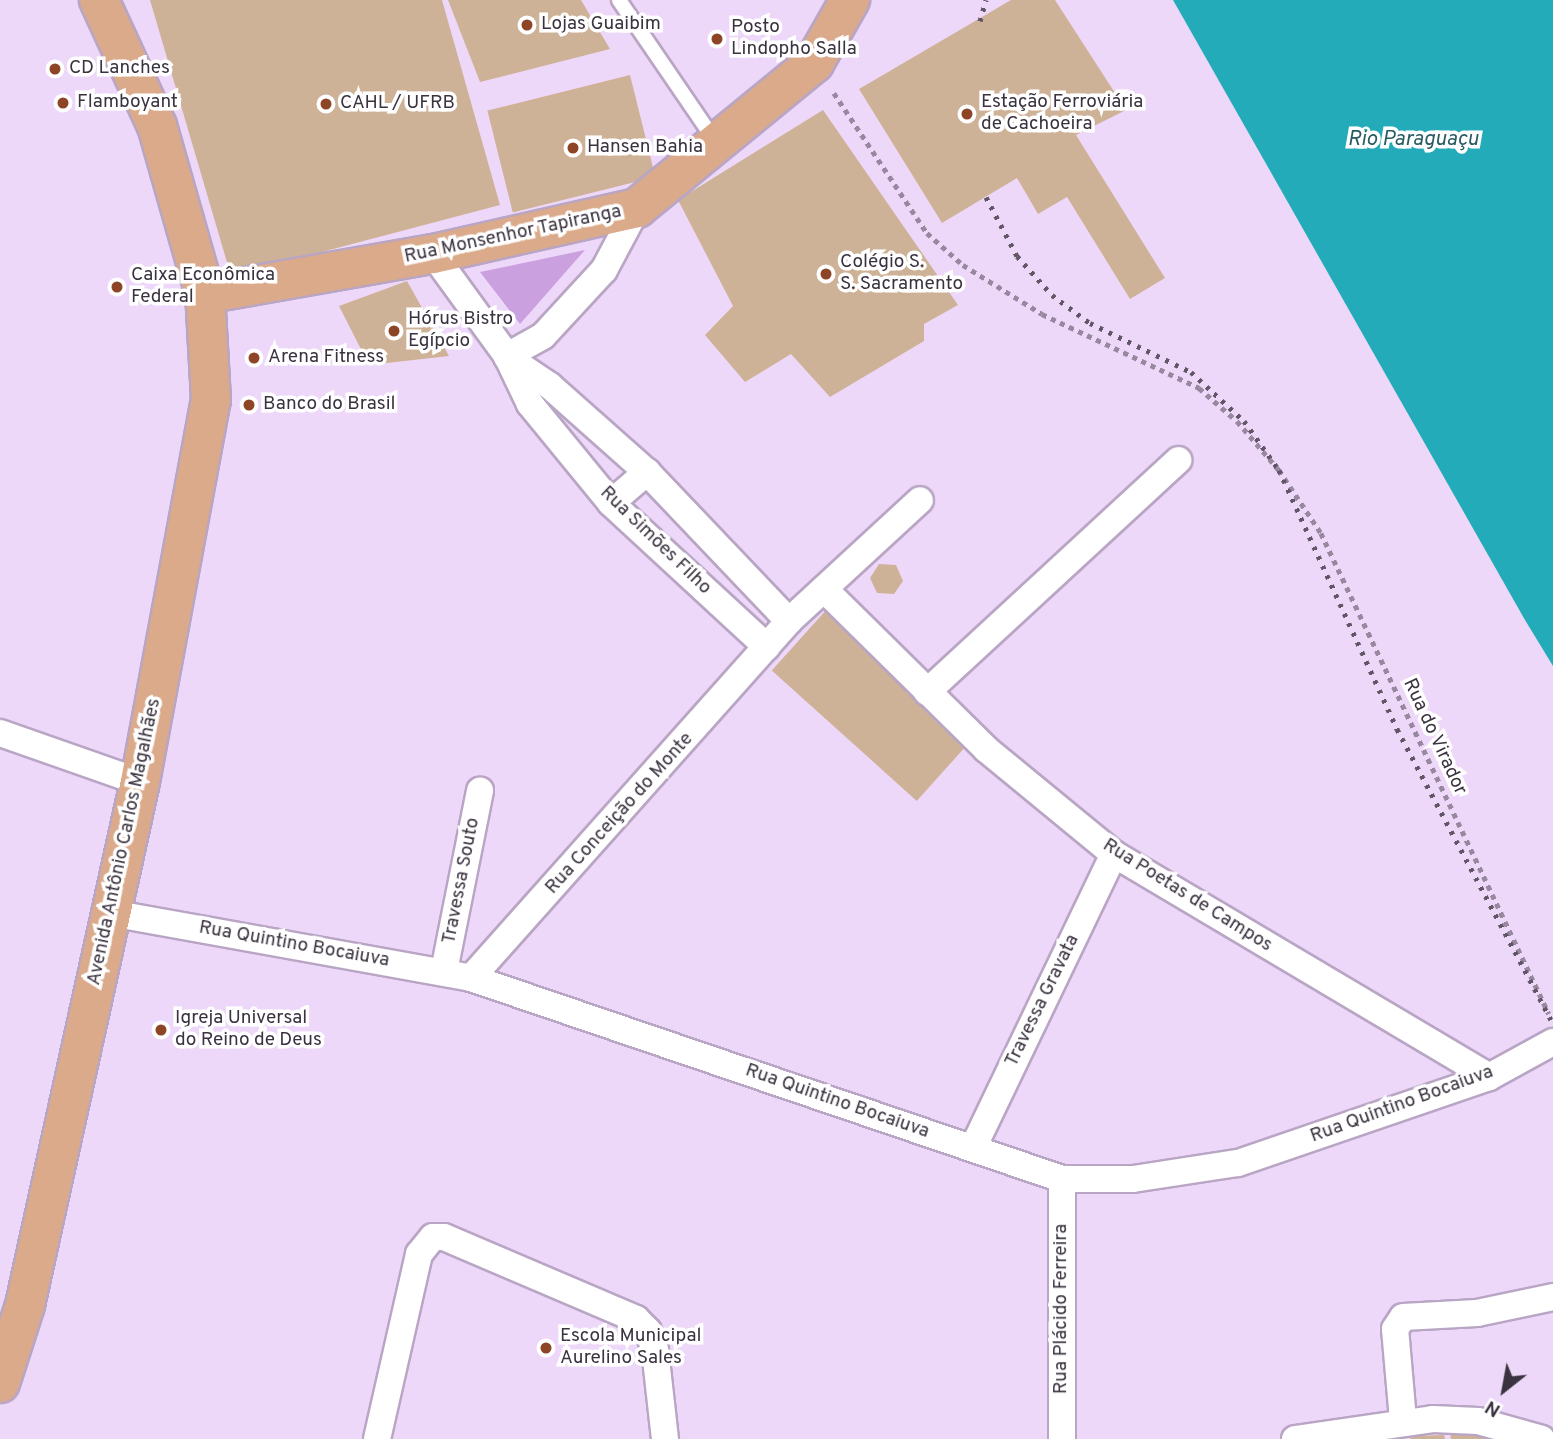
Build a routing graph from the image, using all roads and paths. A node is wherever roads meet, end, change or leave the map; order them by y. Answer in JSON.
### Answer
{"nodes":[{"id":1,"x":99,"y":0,"type":"edge"},
{"id":2,"x":620,"y":0,"type":"edge"},
{"id":3,"x":850,"y":0,"type":"edge"},
{"id":4,"x":814,"y":63,"type":"junction"},
{"id":5,"x":716,"y":143,"type":"junction"},
{"id":6,"x":637,"y":208,"type":"junction"},
{"id":7,"x":433,"y":254,"type":"junction"},
{"id":8,"x":205,"y":294,"type":"junction"},
{"id":9,"x":507,"y":356,"type":"junction"},
{"id":10,"x":1178,"y":460,"type":"dead end"},
{"id":11,"x":647,"y":472,"type":"junction"},
{"id":12,"x":920,"y":500,"type":"dead end"},
{"id":13,"x":611,"y":503,"type":"junction"},
{"id":14,"x":824,"y":589,"type":"junction"},
{"id":15,"x":789,"y":621,"type":"junction"},
{"id":16,"x":767,"y":647,"type":"junction"},
{"id":17,"x":927,"y":692,"type":"junction"},
{"id":18,"x":0,"y":733,"type":"edge"},
{"id":19,"x":139,"y":782,"type":"junction"},
{"id":20,"x":480,"y":790,"type":"dead end"},
{"id":21,"x":1114,"y":855,"type":"junction"},
{"id":22,"x":111,"y":913,"type":"junction"},
{"id":23,"x":444,"y":971,"type":"junction"},
{"id":24,"x":471,"y":978,"type":"junction"},
{"id":25,"x":1553,"y":1022,"type":"edge"},
{"id":26,"x":1553,"y":1042,"type":"edge"},
{"id":27,"x":1489,"y":1077,"type":"junction"},
{"id":28,"x":973,"y":1148,"type":"junction"},
{"id":29,"x":1062,"y":1178,"type":"junction"},
{"id":30,"x":1553,"y":1297,"type":"edge"},
{"id":31,"x":0,"y":1383,"type":"edge"},
{"id":32,"x":1404,"y":1420,"type":"junction"},
{"id":33,"x":377,"y":1439,"type":"edge"},
{"id":34,"x":665,"y":1439,"type":"edge"},
{"id":35,"x":1062,"y":1439,"type":"edge"},
{"id":36,"x":1295,"y":1439,"type":"edge"},
{"id":37,"x":1542,"y":1439,"type":"edge"}],
"edges":[{"from":1,"to":8,"type":"main road","name":"Avenida Antônio Carlos Magalhães"},
{"from":2,"to":5,"type":"lane"},
{"from":3,"to":4,"type":"main road"},
{"from":4,"to":5,"type":"main road","name":"Rua Monsenhor Tapiranga"},
{"from":4,"to":25,"type":"path","name":"Rua do Virador"},
{"from":5,"to":6,"type":"main road","name":"Rua Monsenhor Tapiranga"},
{"from":6,"to":7,"type":"main road","name":"Rua Monsenhor Tapiranga"},
{"from":6,"to":9,"type":"street"},
{"from":7,"to":8,"type":"main road","name":"Rua Monsenhor Tapiranga"},
{"from":7,"to":9,"type":"street","name":"Rua Simões Filho"},
{"from":8,"to":19,"type":"main road","name":"Avenida Antônio Carlos Magalhães"},
{"from":9,"to":11,"type":"street","name":"Rua Simões Filho"},
{"from":9,"to":13,"type":"street","name":"Rua Simões Filho"},
{"from":10,"to":17,"type":"street"},
{"from":11,"to":13,"type":"street"},
{"from":11,"to":15,"type":"street","name":"Rua Simões Filho"},
{"from":12,"to":14,"type":"street","name":"Rua Conceição do Monte"},
{"from":13,"to":16,"type":"street","name":"Rua Simões Filho"},
{"from":14,"to":15,"type":"street","name":"Rua Conceição do Monte"},
{"from":14,"to":17,"type":"street","name":"Rua Poetas de Campos"},
{"from":15,"to":16,"type":"street","name":"Rua Conceição do Monte"},
{"from":16,"to":24,"type":"street","name":"Rua Conceição do Monte"},
{"from":17,"to":21,"type":"street","name":"Rua Poetas de Campos"},
{"from":18,"to":19,"type":"street"},
{"from":19,"to":22,"type":"main road","name":"Avenida Antônio Carlos Magalhães"},
{"from":20,"to":23,"type":"street","name":"Travessa Souto"},
{"from":21,"to":27,"type":"street","name":"Rua Poetas de Campos"},
{"from":21,"to":28,"type":"street","name":"Travessa Gravata"},
{"from":22,"to":23,"type":"street","name":"Rua Quintino Bocaiuva"},
{"from":22,"to":31,"type":"main road","name":"Avenida Antônio Carlos Magalhães"},
{"from":23,"to":24,"type":"street","name":"Rua Quintino Bocaiuva"},
{"from":24,"to":28,"type":"street","name":"Rua Quintino Bocaiuva"},
{"from":26,"to":27,"type":"street","name":"Rua Quintino Bocaiuva"},
{"from":27,"to":29,"type":"street","name":"Rua Quintino Bocaiuva"},
{"from":28,"to":29,"type":"street","name":"Rua Quintino Bocaiuva"},
{"from":29,"to":35,"type":"street","name":"Rua Plácido Ferreira"},
{"from":30,"to":32,"type":"street"},
{"from":32,"to":36,"type":"street"},
{"from":32,"to":37,"type":"street"},
{"from":33,"to":34,"type":"street"}]}
